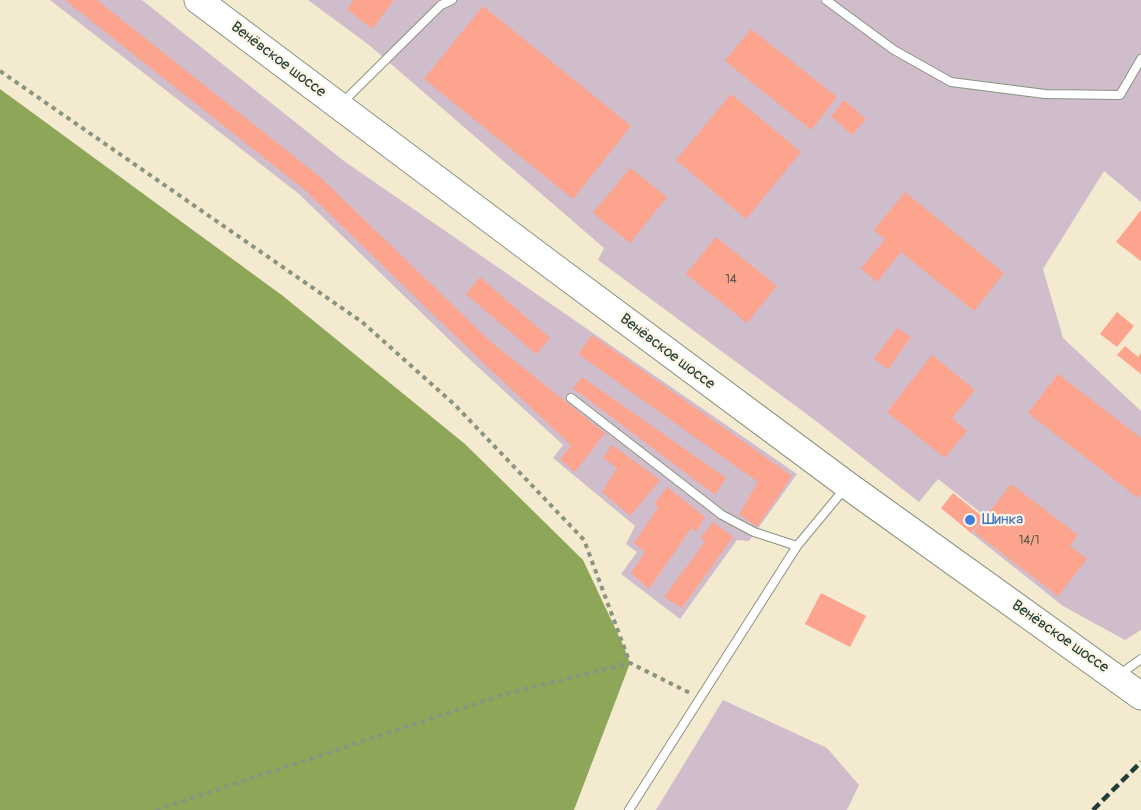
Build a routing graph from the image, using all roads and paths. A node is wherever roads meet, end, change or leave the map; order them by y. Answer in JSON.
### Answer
{"nodes":[{"id":1,"x":198,"y":0,"type":"edge"},
{"id":2,"x":452,"y":0,"type":"edge"},
{"id":3,"x":826,"y":0,"type":"edge"},
{"id":4,"x":1141,"y":59,"type":"edge"},
{"id":5,"x":0,"y":71,"type":"edge"},
{"id":6,"x":339,"y":106,"type":"junction"},
{"id":7,"x":572,"y":398,"type":"dead end"},
{"id":8,"x":847,"y":485,"type":"junction"},
{"id":9,"x":796,"y":546,"type":"junction"},
{"id":10,"x":1141,"y":659,"type":"edge"},
{"id":11,"x":630,"y":663,"type":"junction"},
{"id":12,"x":1116,"y":677,"type":"junction"},
{"id":13,"x":1141,"y":696,"type":"edge"},
{"id":14,"x":699,"y":698,"type":"junction"},
{"id":15,"x":156,"y":810,"type":"edge"},
{"id":16,"x":629,"y":810,"type":"edge"}],
"edges":[{"from":1,"to":6,"type":"main road","name":"Венёвское шоссе"},
{"from":2,"to":6,"type":"lane"},
{"from":3,"to":4,"type":"lane"},
{"from":5,"to":11,"type":"path"},
{"from":6,"to":8,"type":"main road","name":"Венёвское шоссе"},
{"from":7,"to":9,"type":"lane"},
{"from":8,"to":9,"type":"lane"},
{"from":8,"to":12,"type":"main road","name":"Венёвское шоссе"},
{"from":9,"to":14,"type":"lane"},
{"from":10,"to":12,"type":"lane"},
{"from":11,"to":14,"type":"path"},
{"from":11,"to":15,"type":"path"},
{"from":12,"to":13,"type":"main road","name":"Венёвское шоссе"},
{"from":14,"to":16,"type":"lane"}]}
